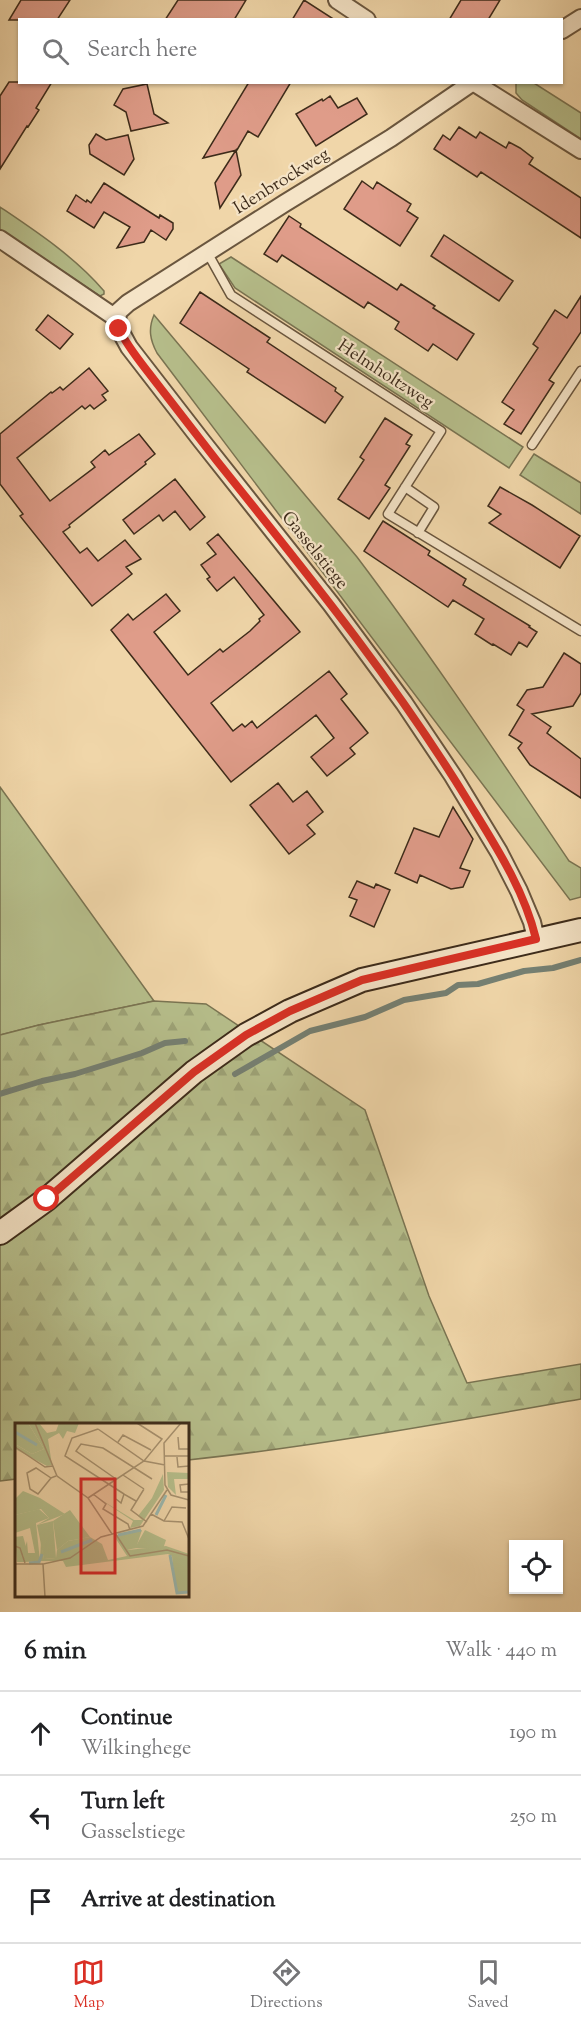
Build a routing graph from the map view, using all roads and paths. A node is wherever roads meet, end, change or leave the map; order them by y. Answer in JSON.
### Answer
{"nodes":[{"id":1,"x":337,"y":0,"type":"edge"},
{"id":2,"x":364,"y":18,"type":"edge"},
{"id":3,"x":581,"y":18,"type":"edge"},
{"id":4,"x":563,"y":29,"type":"edge"},
{"id":5,"x":472,"y":84,"type":"edge"},
{"id":6,"x":475,"y":84,"type":"edge"},
{"id":7,"x":581,"y":150,"type":"edge"},
{"id":8,"x":0,"y":239,"type":"edge"},
{"id":9,"x":207,"y":252,"type":"junction"},
{"id":10,"x":116,"y":318,"type":"junction"},
{"id":11,"x":581,"y":371,"type":"edge"},
{"id":12,"x":532,"y":445,"type":"dead end"},
{"id":13,"x":405,"y":487,"type":"junction"},
{"id":14,"x":418,"y":533,"type":"junction"},
{"id":15,"x":581,"y":631,"type":"edge"},
{"id":16,"x":581,"y":930,"type":"edge"},
{"id":17,"x":536,"y":939,"type":"junction"},
{"id":18,"x":0,"y":1233,"type":"edge"}],
"edges":[{"from":1,"to":2,"type":"street"},
{"from":3,"to":4,"type":"street"},
{"from":5,"to":9,"type":"street","name":"Idenbrockweg"},
{"from":6,"to":7,"type":"street"},
{"from":8,"to":10,"type":"street"},
{"from":9,"to":10,"type":"street","name":"Idenbrockweg"},
{"from":9,"to":13,"type":"lane","name":"Helmholtzweg"},
{"from":10,"to":17,"type":"street","name":"Gasselstiege"},
{"from":11,"to":12,"type":"lane"},
{"from":13,"to":14,"type":"lane"},
{"from":13,"to":14,"type":"lane","name":"Helmholtzweg"},
{"from":14,"to":15,"type":"lane","name":"Helmholtzweg"},
{"from":16,"to":17,"type":"street"},
{"from":17,"to":18,"type":"street"}]}
